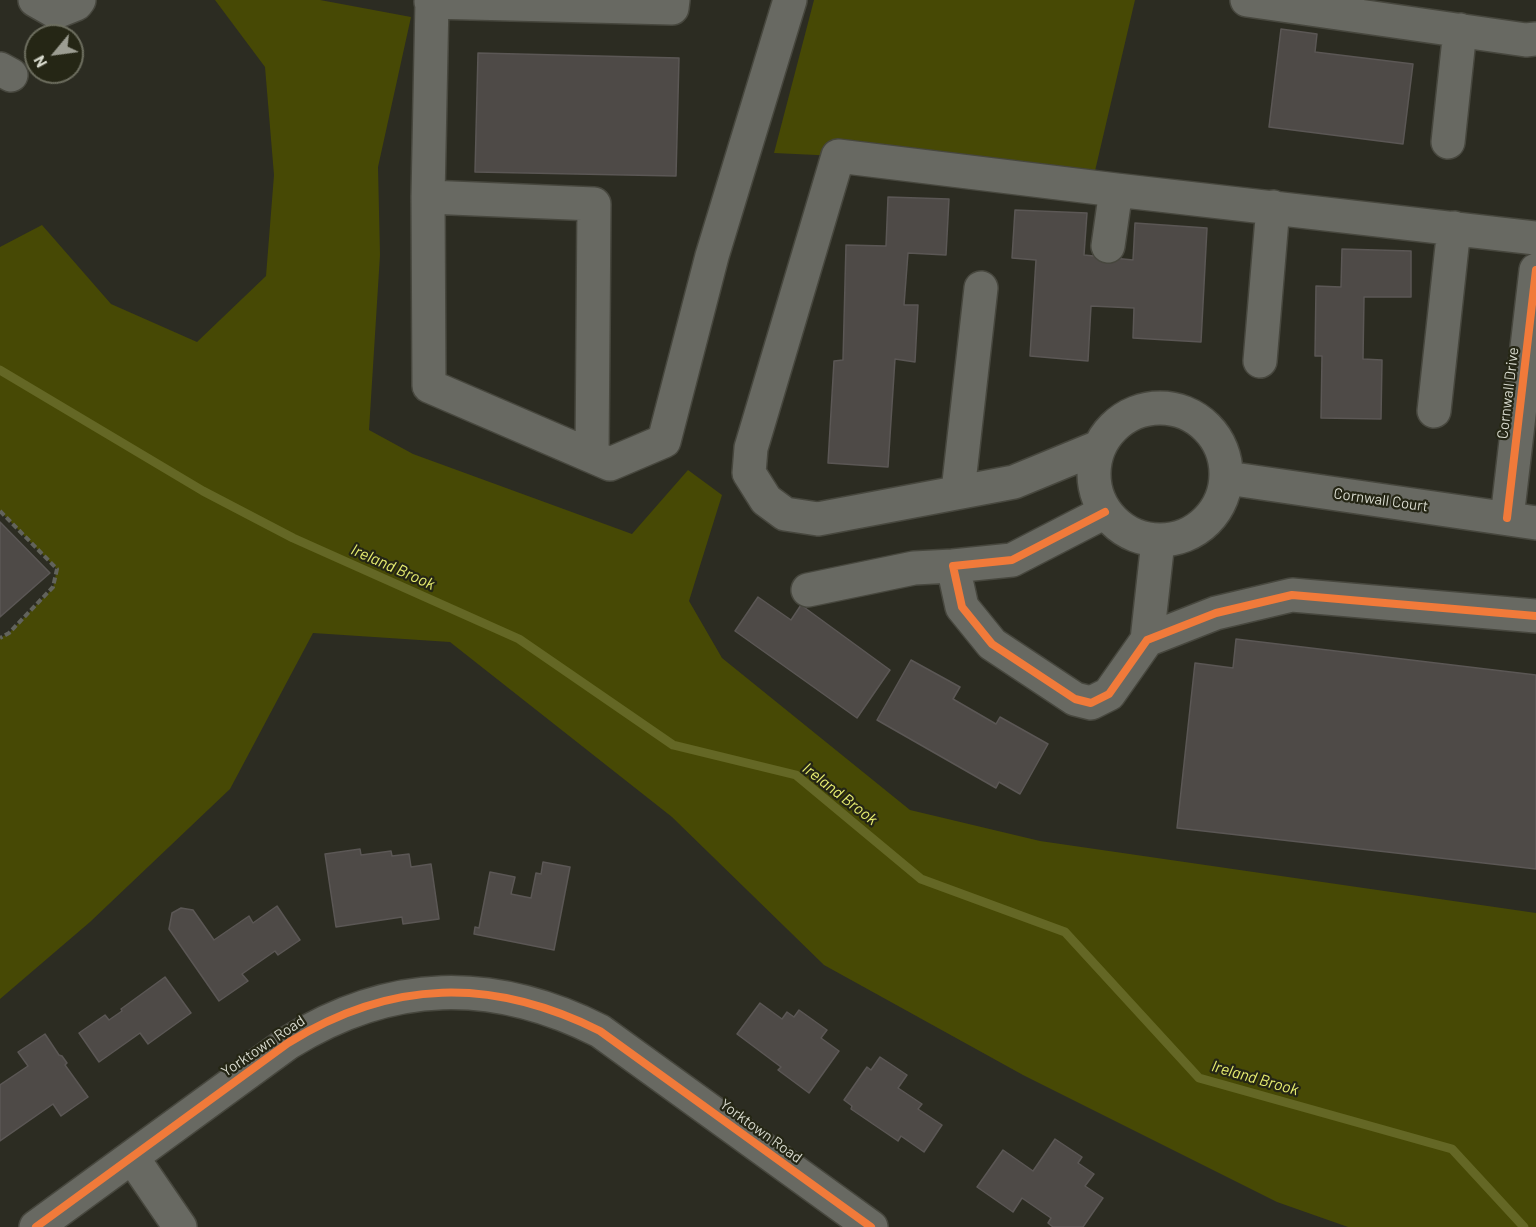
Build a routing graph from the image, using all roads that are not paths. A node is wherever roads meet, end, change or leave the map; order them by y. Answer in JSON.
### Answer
{"nodes":[{"id":1,"x":34,"y":0,"type":"edge"},
{"id":2,"x":79,"y":0,"type":"edge"},
{"id":3,"x":673,"y":0,"type":"edge"},
{"id":4,"x":790,"y":0,"type":"edge"},
{"id":5,"x":1247,"y":0,"type":"edge"},
{"id":6,"x":431,"y":1,"type":"edge"},
{"id":7,"x":1460,"y":30,"type":"junction"},
{"id":8,"x":1536,"y":39,"type":"edge"},
{"id":9,"x":1448,"y":142,"type":"dead end"},
{"id":10,"x":1116,"y":190,"type":"junction"},
{"id":11,"x":428,"y":197,"type":"junction"},
{"id":12,"x":1273,"y":207,"type":"junction"},
{"id":13,"x":1454,"y":228,"type":"junction"},
{"id":14,"x":1536,"y":238,"type":"edge"},
{"id":15,"x":1108,"y":246,"type":"dead end"},
{"id":16,"x":1536,"y":270,"type":"edge"},
{"id":17,"x":981,"y":288,"type":"dead end"},
{"id":18,"x":1260,"y":361,"type":"dead end"},
{"id":19,"x":1434,"y":411,"type":"dead end"},
{"id":20,"x":1100,"y":447,"type":"junction"},
{"id":21,"x":592,"y":456,"type":"junction"},
{"id":22,"x":1227,"y":478,"type":"junction"},
{"id":23,"x":958,"y":491,"type":"junction"},
{"id":24,"x":1105,"y":512,"type":"junction"},
{"id":25,"x":1521,"y":521,"type":"edge"},
{"id":26,"x":1158,"y":541,"type":"junction"},
{"id":27,"x":954,"y":566,"type":"junction"},
{"id":28,"x":808,"y":590,"type":"dead end"},
{"id":29,"x":1536,"y":616,"type":"edge"},
{"id":30,"x":1147,"y":640,"type":"junction"},
{"id":31,"x":132,"y":1157,"type":"junction"},
{"id":32,"x":36,"y":1227,"type":"edge"},
{"id":33,"x":180,"y":1227,"type":"edge"},
{"id":34,"x":871,"y":1227,"type":"edge"}],
"edges":[{"from":1,"to":2,"type":"street"},
{"from":3,"to":6,"type":"street"},
{"from":4,"to":21,"type":"street"},
{"from":5,"to":7,"type":"street"},
{"from":6,"to":11,"type":"street"},
{"from":7,"to":8,"type":"street"},
{"from":7,"to":9,"type":"street"},
{"from":10,"to":12,"type":"street"},
{"from":10,"to":15,"type":"street"},
{"from":10,"to":23,"type":"street"},
{"from":11,"to":21,"type":"street"},
{"from":11,"to":21,"type":"street"},
{"from":12,"to":13,"type":"street"},
{"from":12,"to":18,"type":"street"},
{"from":13,"to":14,"type":"street"},
{"from":13,"to":19,"type":"street"},
{"from":16,"to":25,"type":"street","name":"Cornwall Drive"},
{"from":17,"to":23,"type":"street"},
{"from":20,"to":22,"type":"street"},
{"from":20,"to":23,"type":"street"},
{"from":20,"to":24,"type":"street"},
{"from":22,"to":25,"type":"street","name":"Cornwall Court"},
{"from":22,"to":26,"type":"street"},
{"from":24,"to":26,"type":"street"},
{"from":24,"to":27,"type":"street"},
{"from":26,"to":30,"type":"street"},
{"from":27,"to":28,"type":"street"},
{"from":27,"to":30,"type":"street"},
{"from":29,"to":30,"type":"street"},
{"from":31,"to":32,"type":"street","name":"Yorktown Road"},
{"from":31,"to":33,"type":"street"},
{"from":31,"to":34,"type":"street","name":"Yorktown Road"}]}
